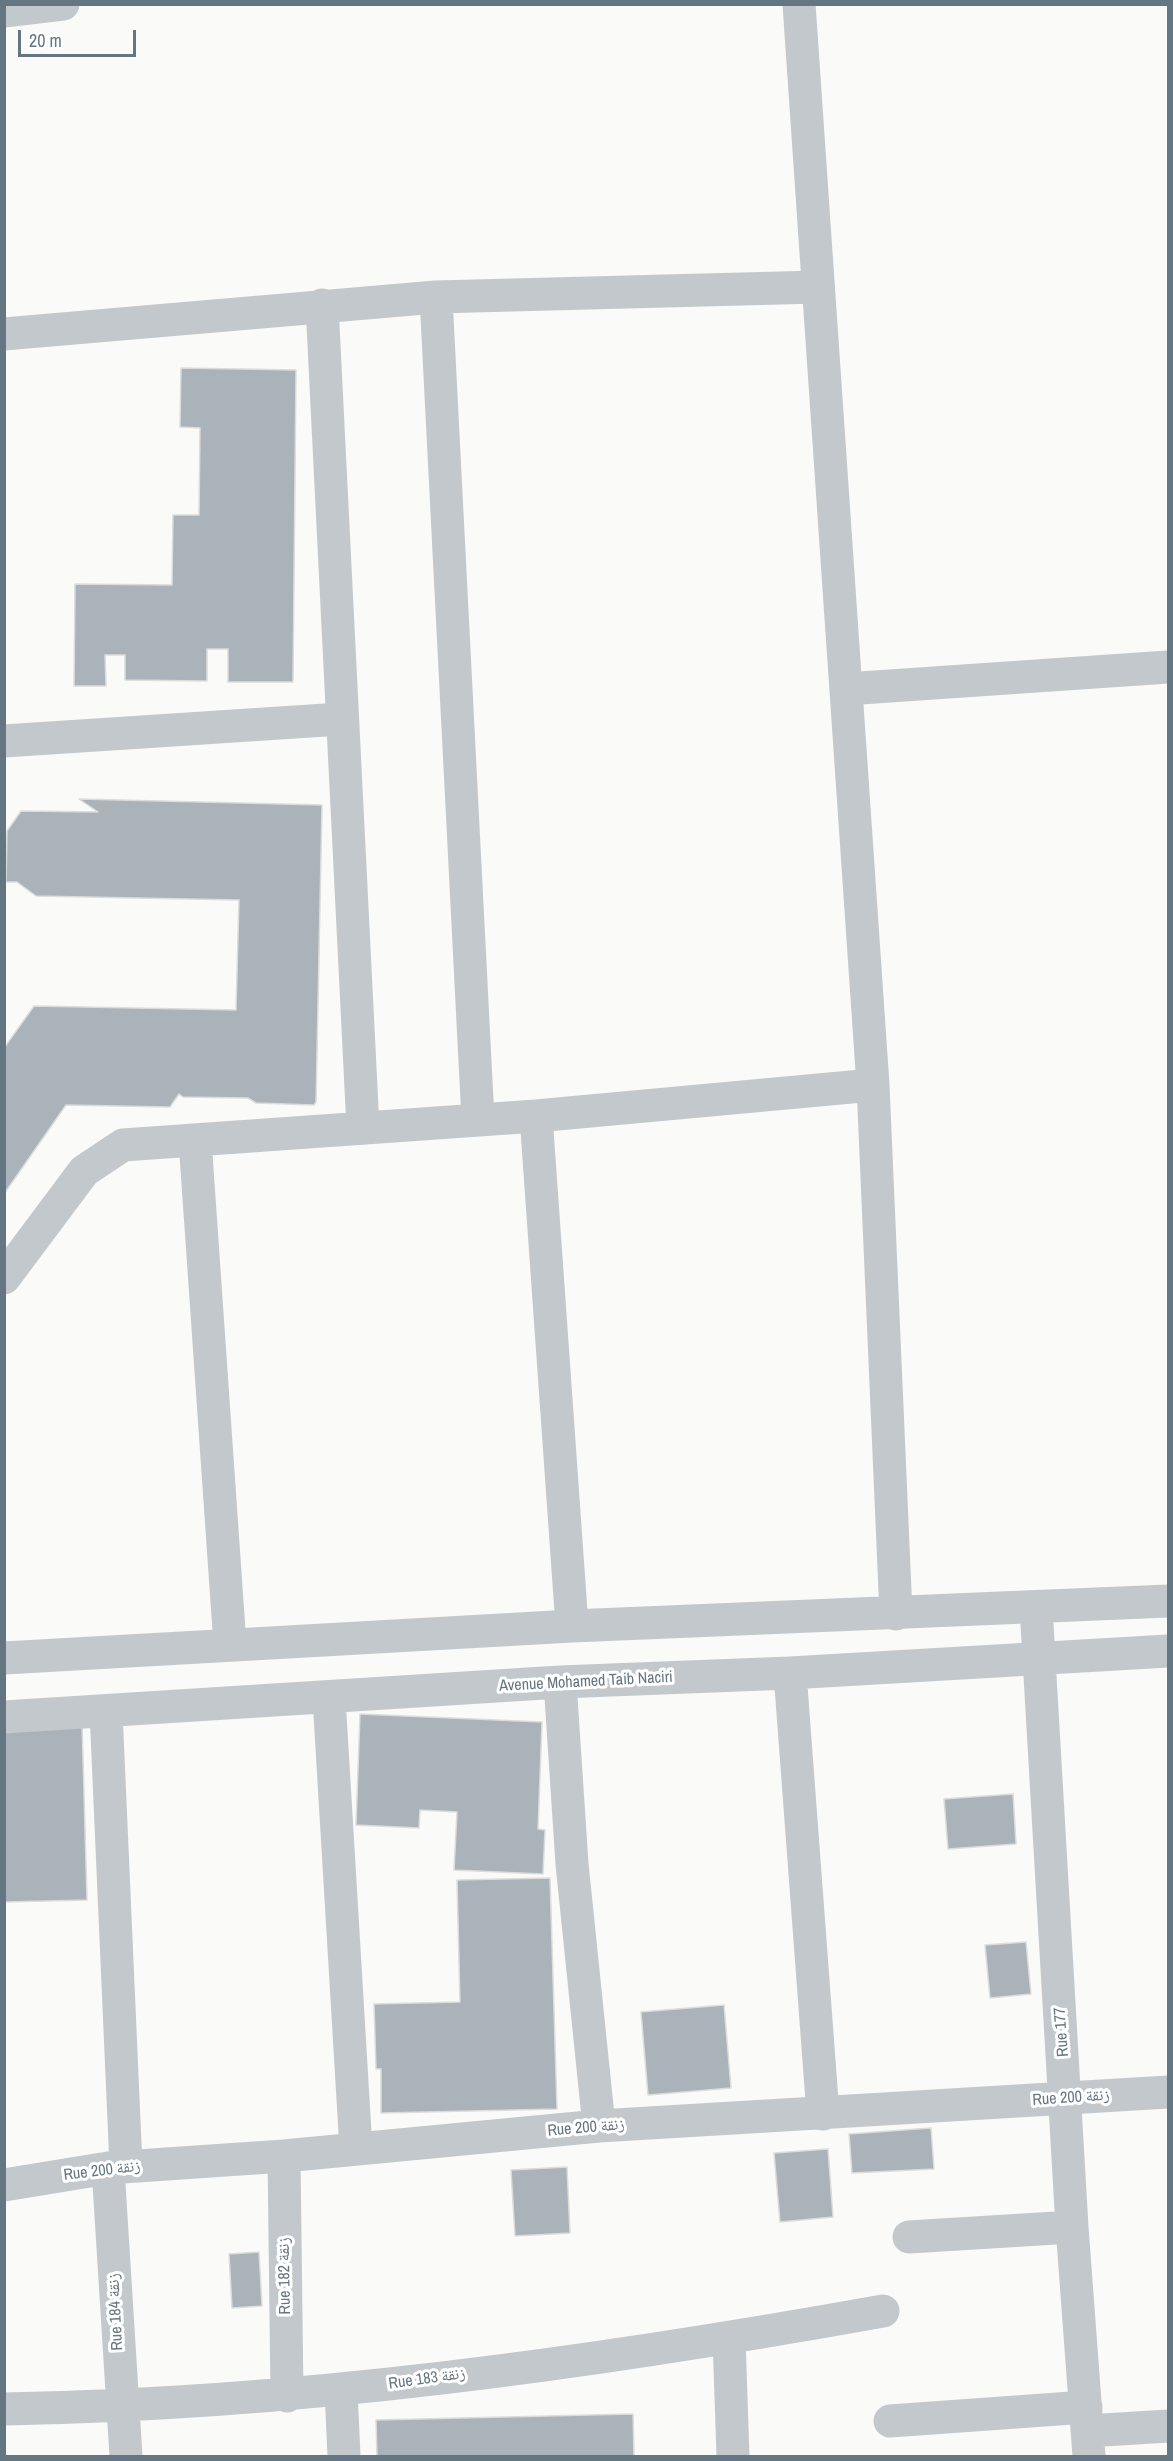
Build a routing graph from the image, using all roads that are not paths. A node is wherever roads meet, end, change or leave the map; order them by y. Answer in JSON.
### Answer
{"nodes":[{"id":1,"x":63,"y":4,"type":"edge"},
{"id":2,"x":799,"y":4,"type":"edge"},
{"id":3,"x":4,"y":11,"type":"edge"},
{"id":4,"x":818,"y":287,"type":"junction"},
{"id":5,"x":436,"y":297,"type":"junction"},
{"id":6,"x":322,"y":305,"type":"junction"},
{"id":7,"x":4,"y":334,"type":"edge"},
{"id":8,"x":1168,"y":667,"type":"edge"},
{"id":9,"x":846,"y":689,"type":"junction"},
{"id":10,"x":341,"y":719,"type":"junction"},
{"id":11,"x":4,"y":741,"type":"edge"},
{"id":12,"x":873,"y":1085,"type":"junction"},
{"id":13,"x":536,"y":1116,"type":"junction"},
{"id":14,"x":478,"y":1120,"type":"junction"},
{"id":15,"x":363,"y":1128,"type":"junction"},
{"id":16,"x":195,"y":1140,"type":"junction"},
{"id":17,"x":4,"y":1278,"type":"edge"},
{"id":18,"x":1168,"y":1600,"type":"edge"},
{"id":19,"x":1036,"y":1607,"type":"junction"},
{"id":20,"x":896,"y":1614,"type":"junction"},
{"id":21,"x":572,"y":1626,"type":"junction"},
{"id":22,"x":230,"y":1645,"type":"junction"},
{"id":23,"x":1168,"y":1651,"type":"edge"},
{"id":24,"x":4,"y":1658,"type":"edge"},
{"id":25,"x":1038,"y":1659,"type":"junction"},
{"id":26,"x":790,"y":1673,"type":"junction"},
{"id":27,"x":560,"y":1682,"type":"junction"},
{"id":28,"x":329,"y":1698,"type":"junction"},
{"id":29,"x":106,"y":1711,"type":"junction"},
{"id":30,"x":4,"y":1717,"type":"edge"},
{"id":31,"x":1168,"y":2092,"type":"edge"},
{"id":32,"x":1066,"y":2098,"type":"junction"},
{"id":33,"x":823,"y":2114,"type":"junction"},
{"id":34,"x":599,"y":2126,"type":"junction"},
{"id":35,"x":356,"y":2149,"type":"junction"},
{"id":36,"x":284,"y":2156,"type":"junction"},
{"id":37,"x":117,"y":2167,"type":"junction"},
{"id":38,"x":4,"y":2185,"type":"edge"},
{"id":39,"x":1072,"y":2227,"type":"junction"},
{"id":40,"x":909,"y":2237,"type":"dead end"},
{"id":41,"x":883,"y":2311,"type":"dead end"},
{"id":42,"x":729,"y":2338,"type":"junction"},
{"id":43,"x":341,"y":2390,"type":"junction"},
{"id":44,"x":286,"y":2396,"type":"junction"},
{"id":45,"x":122,"y":2407,"type":"junction"},
{"id":46,"x":4,"y":2409,"type":"edge"},
{"id":47,"x":890,"y":2421,"type":"dead end"},
{"id":48,"x":1168,"y":2426,"type":"edge"},
{"id":49,"x":1088,"y":2432,"type":"edge"},
{"id":50,"x":126,"y":2457,"type":"edge"},
{"id":51,"x":344,"y":2457,"type":"edge"},
{"id":52,"x":733,"y":2457,"type":"edge"}],
"edges":[{"from":1,"to":3,"type":"street"},
{"from":2,"to":4,"type":"street"},
{"from":4,"to":5,"type":"street"},
{"from":4,"to":9,"type":"street"},
{"from":5,"to":6,"type":"street"},
{"from":5,"to":14,"type":"street"},
{"from":6,"to":7,"type":"street"},
{"from":6,"to":10,"type":"street"},
{"from":8,"to":9,"type":"street"},
{"from":9,"to":12,"type":"street"},
{"from":10,"to":11,"type":"street"},
{"from":10,"to":15,"type":"street"},
{"from":12,"to":13,"type":"street"},
{"from":12,"to":20,"type":"street"},
{"from":13,"to":14,"type":"street"},
{"from":13,"to":21,"type":"street"},
{"from":14,"to":15,"type":"street"},
{"from":15,"to":16,"type":"street"},
{"from":16,"to":17,"type":"street"},
{"from":16,"to":22,"type":"street"},
{"from":18,"to":19,"type":"street"},
{"from":19,"to":20,"type":"street"},
{"from":19,"to":25,"type":"street","name":"Rue 177"},
{"from":20,"to":21,"type":"street"},
{"from":21,"to":22,"type":"street"},
{"from":22,"to":24,"type":"street"},
{"from":23,"to":25,"type":"street","name":"Avenue Mohamed Taib Naciri"},
{"from":25,"to":26,"type":"street","name":"Avenue Mohamed Taib Naciri"},
{"from":25,"to":32,"type":"street","name":"Rue 177"},
{"from":26,"to":27,"type":"street","name":"Avenue Mohamed Taib Naciri"},
{"from":26,"to":33,"type":"street"},
{"from":27,"to":28,"type":"street","name":"Avenue Mohamed Taib Naciri"},
{"from":27,"to":34,"type":"street"},
{"from":28,"to":29,"type":"street","name":"Avenue Mohamed Taib Naciri"},
{"from":28,"to":35,"type":"street"},
{"from":29,"to":30,"type":"street","name":"Avenue Mohamed Taib Naciri"},
{"from":29,"to":37,"type":"street","name":"Rue 184 زنقة"},
{"from":31,"to":32,"type":"street","name":"Rue 200 زنقة"},
{"from":32,"to":33,"type":"street","name":"Rue 200 زنقة"},
{"from":32,"to":39,"type":"street","name":"Rue 177"},
{"from":33,"to":34,"type":"street","name":"Rue 200 زنقة"},
{"from":34,"to":35,"type":"street","name":"Rue 200 زنقة"},
{"from":35,"to":36,"type":"street","name":"Rue 200 زنقة"},
{"from":36,"to":37,"type":"street","name":"Rue 200 زنقة"},
{"from":36,"to":44,"type":"street","name":"Rue 182 زنقة"},
{"from":37,"to":38,"type":"street","name":"Rue 200 زنقة"},
{"from":37,"to":45,"type":"street","name":"Rue 184 زنقة"},
{"from":39,"to":40,"type":"street"},
{"from":39,"to":49,"type":"street","name":"Rue 177"},
{"from":41,"to":42,"type":"street","name":"Rue 183 زنقة"},
{"from":42,"to":43,"type":"street","name":"Rue 183 زنقة"},
{"from":42,"to":52,"type":"street"},
{"from":43,"to":44,"type":"street","name":"Rue 183 زنقة"},
{"from":43,"to":51,"type":"street"},
{"from":44,"to":45,"type":"street","name":"Rue 183 زنقة"},
{"from":45,"to":46,"type":"street","name":"Rue 183 زنقة"},
{"from":45,"to":50,"type":"street","name":"Rue 184 زنقة"},
{"from":47,"to":49,"type":"street"},
{"from":48,"to":49,"type":"street"}]}
